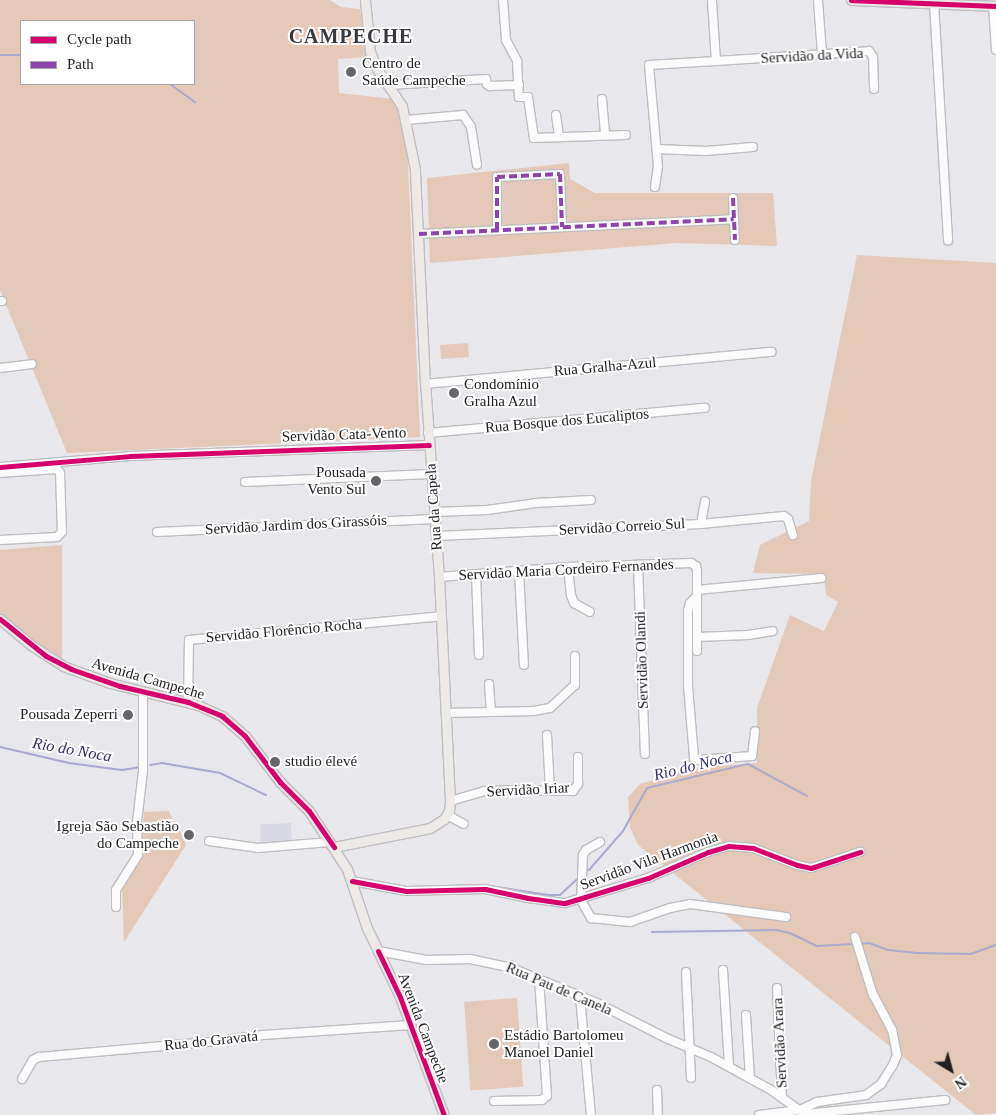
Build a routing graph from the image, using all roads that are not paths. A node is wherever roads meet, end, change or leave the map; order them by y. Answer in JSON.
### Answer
{"nodes":[{"id":1,"x":365,"y":0,"type":"edge"},
{"id":2,"x":503,"y":0,"type":"edge"},
{"id":3,"x":712,"y":0,"type":"edge"},
{"id":4,"x":818,"y":0,"type":"edge"},
{"id":5,"x":851,"y":0,"type":"edge"},
{"id":6,"x":951,"y":2,"type":"edge"},
{"id":7,"x":934,"y":3,"type":"junction"},
{"id":8,"x":994,"y":6,"type":"edge"},
{"id":9,"x":996,"y":50,"type":"edge"},
{"id":10,"x":822,"y":54,"type":"junction"},
{"id":11,"x":716,"y":61,"type":"junction"},
{"id":12,"x":389,"y":85,"type":"junction"},
{"id":13,"x":519,"y":85,"type":"junction"},
{"id":14,"x":874,"y":89,"type":"dead end"},
{"id":15,"x":602,"y":99,"type":"dead end"},
{"id":16,"x":556,"y":114,"type":"dead end"},
{"id":17,"x":406,"y":120,"type":"junction"},
{"id":18,"x":606,"y":135,"type":"junction"},
{"id":19,"x":626,"y":135,"type":"dead end"},
{"id":20,"x":559,"y":137,"type":"junction"},
{"id":21,"x":753,"y":147,"type":"dead end"},
{"id":22,"x":657,"y":149,"type":"junction"},
{"id":23,"x":477,"y":165,"type":"dead end"},
{"id":24,"x":655,"y":187,"type":"dead end"},
{"id":25,"x":733,"y":198,"type":"dead end"},
{"id":26,"x":734,"y":219,"type":"junction"},
{"id":27,"x":562,"y":227,"type":"junction"},
{"id":28,"x":497,"y":230,"type":"junction"},
{"id":29,"x":419,"y":234,"type":"junction"},
{"id":30,"x":734,"y":240,"type":"dead end"},
{"id":31,"x":948,"y":241,"type":"dead end"},
{"id":32,"x":772,"y":352,"type":"dead end"},
{"id":33,"x":32,"y":364,"type":"dead end"},
{"id":34,"x":0,"y":368,"type":"edge"},
{"id":35,"x":425,"y":384,"type":"junction"},
{"id":36,"x":706,"y":408,"type":"dead end"},
{"id":37,"x":428,"y":433,"type":"junction"},
{"id":38,"x":429,"y":445,"type":"junction"},
{"id":39,"x":0,"y":467,"type":"edge"},
{"id":40,"x":0,"y":474,"type":"edge"},
{"id":41,"x":432,"y":474,"type":"junction"},
{"id":42,"x":245,"y":482,"type":"dead end"},
{"id":43,"x":591,"y":500,"type":"dead end"},
{"id":44,"x":705,"y":501,"type":"dead end"},
{"id":45,"x":435,"y":515,"type":"junction"},
{"id":46,"x":701,"y":524,"type":"junction"},
{"id":47,"x":157,"y":532,"type":"dead end"},
{"id":48,"x":793,"y":535,"type":"dead end"},
{"id":49,"x":437,"y":536,"type":"junction"},
{"id":50,"x":0,"y":540,"type":"edge"},
{"id":51,"x":638,"y":565,"type":"junction"},
{"id":52,"x":568,"y":567,"type":"junction"},
{"id":53,"x":519,"y":571,"type":"junction"},
{"id":54,"x":476,"y":574,"type":"junction"},
{"id":55,"x":439,"y":577,"type":"junction"},
{"id":56,"x":821,"y":578,"type":"dead end"},
{"id":57,"x":697,"y":593,"type":"junction"},
{"id":58,"x":590,"y":612,"type":"dead end"},
{"id":59,"x":442,"y":616,"type":"junction"},
{"id":60,"x":0,"y":619,"type":"edge"},
{"id":61,"x":773,"y":631,"type":"dead end"},
{"id":62,"x":697,"y":637,"type":"junction"},
{"id":63,"x":697,"y":652,"type":"dead end"},
{"id":64,"x":479,"y":655,"type":"dead end"},
{"id":65,"x":575,"y":656,"type":"dead end"},
{"id":66,"x":524,"y":665,"type":"dead end"},
{"id":67,"x":489,"y":684,"type":"dead end"},
{"id":68,"x":143,"y":692,"type":"junction"},
{"id":69,"x":188,"y":702,"type":"junction"},
{"id":70,"x":491,"y":711,"type":"junction"},
{"id":71,"x":446,"y":713,"type":"junction"},
{"id":72,"x":755,"y":731,"type":"dead end"},
{"id":73,"x":547,"y":735,"type":"dead end"},
{"id":74,"x":645,"y":754,"type":"dead end"},
{"id":75,"x":578,"y":757,"type":"dead end"},
{"id":76,"x":550,"y":791,"type":"junction"},
{"id":77,"x":450,"y":800,"type":"junction"},
{"id":78,"x":447,"y":815,"type":"junction"},
{"id":79,"x":464,"y":824,"type":"dead end"},
{"id":80,"x":209,"y":841,"type":"dead end"},
{"id":81,"x":600,"y":842,"type":"dead end"},
{"id":82,"x":332,"y":845,"type":"junction"},
{"id":83,"x":860,"y":852,"type":"dead end"},
{"id":84,"x":352,"y":881,"type":"junction"},
{"id":85,"x":581,"y":900,"type":"junction"},
{"id":86,"x":116,"y":907,"type":"dead end"},
{"id":87,"x":786,"y":917,"type":"dead end"},
{"id":88,"x":857,"y":942,"type":"dead end"},
{"id":89,"x":378,"y":951,"type":"junction"},
{"id":90,"x":724,"y":970,"type":"dead end"},
{"id":91,"x":686,"y":972,"type":"dead end"},
{"id":92,"x":539,"y":980,"type":"junction"},
{"id":93,"x":777,"y":988,"type":"dead end"},
{"id":94,"x":580,"y":997,"type":"junction"},
{"id":95,"x":746,"y":1015,"type":"dead end"},
{"id":96,"x":411,"y":1025,"type":"junction"},
{"id":97,"x":690,"y":1048,"type":"junction"},
{"id":98,"x":729,"y":1066,"type":"junction"},
{"id":99,"x":691,"y":1078,"type":"dead end"},
{"id":100,"x":750,"y":1078,"type":"junction"},
{"id":101,"x":22,"y":1079,"type":"dead end"},
{"id":102,"x":657,"y":1090,"type":"dead end"},
{"id":103,"x":782,"y":1097,"type":"junction"},
{"id":104,"x":945,"y":1100,"type":"dead end"},
{"id":105,"x":494,"y":1101,"type":"dead end"},
{"id":106,"x":804,"y":1113,"type":"edge"},
{"id":107,"x":444,"y":1115,"type":"edge"},
{"id":108,"x":591,"y":1115,"type":"edge"},
{"id":109,"x":658,"y":1115,"type":"edge"},
{"id":110,"x":759,"y":1115,"type":"edge"}],
"edges":[{"from":1,"to":12,"type":"main road","name":"Rua da Capela"},
{"from":2,"to":13,"type":"street"},
{"from":3,"to":11,"type":"street"},
{"from":4,"to":10,"type":"street"},
{"from":5,"to":7,"type":"main road"},
{"from":6,"to":7,"type":"main road"},
{"from":6,"to":8,"type":"main road"},
{"from":7,"to":31,"type":"street"},
{"from":8,"to":9,"type":"street"},
{"from":10,"to":11,"type":"street","name":"Servidão da Vida"},
{"from":10,"to":14,"type":"street","name":"Servidão da Vida"},
{"from":11,"to":22,"type":"street","name":"Servidão da Vida"},
{"from":12,"to":13,"type":"street"},
{"from":12,"to":17,"type":"main road","name":"Rua da Capela"},
{"from":13,"to":20,"type":"street"},
{"from":15,"to":18,"type":"street"},
{"from":16,"to":20,"type":"street"},
{"from":17,"to":23,"type":"street"},
{"from":17,"to":29,"type":"main road","name":"Rua da Capela"},
{"from":18,"to":19,"type":"street"},
{"from":18,"to":20,"type":"street"},
{"from":21,"to":22,"type":"street"},
{"from":22,"to":24,"type":"street"},
{"from":25,"to":26,"type":"street"},
{"from":26,"to":27,"type":"street"},
{"from":26,"to":30,"type":"street"},
{"from":27,"to":28,"type":"street"},
{"from":27,"to":28,"type":"street"},
{"from":28,"to":29,"type":"street"},
{"from":29,"to":35,"type":"main road","name":"Rua da Capela"},
{"from":32,"to":35,"type":"street","name":"Rua Gralha-Azul"},
{"from":33,"to":34,"type":"street"},
{"from":35,"to":37,"type":"main road","name":"Rua da Capela"},
{"from":36,"to":37,"type":"street","name":"Rua Bosque dos Eucaliptos"},
{"from":37,"to":38,"type":"main road","name":"Rua da Capela"},
{"from":38,"to":39,"type":"street","name":"Servidão Cata-Vento"},
{"from":38,"to":41,"type":"main road","name":"Rua da Capela"},
{"from":40,"to":50,"type":"street"},
{"from":41,"to":42,"type":"street"},
{"from":41,"to":45,"type":"main road","name":"Rua da Capela"},
{"from":43,"to":45,"type":"street","name":"Servidão Jardim dos Girassóis"},
{"from":44,"to":46,"type":"street"},
{"from":45,"to":47,"type":"street","name":"Servidão Jardim dos Girassóis"},
{"from":45,"to":49,"type":"main road","name":"Rua da Capela"},
{"from":46,"to":48,"type":"street","name":"Servidão Correio Sul"},
{"from":46,"to":49,"type":"street","name":"Servidão Correio Sul"},
{"from":49,"to":55,"type":"main road","name":"Rua da Capela"},
{"from":51,"to":52,"type":"street","name":"Servidão Maria Cordeiro Fernandes"},
{"from":51,"to":57,"type":"street","name":"Servidão Maria Cordeiro Fernandes"},
{"from":51,"to":74,"type":"street","name":"Servidão Olandi"},
{"from":52,"to":53,"type":"street","name":"Servidão Maria Cordeiro Fernandes"},
{"from":52,"to":58,"type":"street"},
{"from":53,"to":54,"type":"street","name":"Servidão Maria Cordeiro Fernandes"},
{"from":53,"to":66,"type":"street"},
{"from":54,"to":55,"type":"street","name":"Servidão Maria Cordeiro Fernandes"},
{"from":54,"to":64,"type":"street"},
{"from":55,"to":59,"type":"main road","name":"Rua da Capela"},
{"from":56,"to":57,"type":"street"},
{"from":57,"to":62,"type":"street","name":"Servidão Maria Cordeiro Fernandes"},
{"from":57,"to":72,"type":"street"},
{"from":59,"to":69,"type":"street","name":"Servidão Florêncio Rocha"},
{"from":59,"to":71,"type":"main road","name":"Rua da Capela"},
{"from":60,"to":68,"type":"main road","name":"Avenida Campeche"},
{"from":61,"to":62,"type":"street"},
{"from":62,"to":63,"type":"street","name":"Servidão Maria Cordeiro Fernandes"},
{"from":65,"to":70,"type":"street"},
{"from":67,"to":70,"type":"street"},
{"from":68,"to":69,"type":"main road","name":"Avenida Campeche"},
{"from":68,"to":86,"type":"street"},
{"from":69,"to":82,"type":"main road","name":"Avenida Campeche"},
{"from":70,"to":71,"type":"street"},
{"from":71,"to":77,"type":"main road","name":"Rua da Capela"},
{"from":73,"to":76,"type":"street"},
{"from":75,"to":76,"type":"street","name":"Servidão Iriar"},
{"from":76,"to":77,"type":"street","name":"Servidão Iriar"},
{"from":77,"to":78,"type":"main road","name":"Rua da Capela"},
{"from":78,"to":79,"type":"street"},
{"from":78,"to":82,"type":"main road"},
{"from":80,"to":82,"type":"street"},
{"from":81,"to":85,"type":"street"},
{"from":82,"to":84,"type":"main road","name":"Avenida Campeche"},
{"from":83,"to":85,"type":"street","name":"Servidão Vila Harmonia"},
{"from":84,"to":85,"type":"street","name":"Servidão Vila Harmonia"},
{"from":84,"to":89,"type":"main road","name":"Avenida Campeche"},
{"from":85,"to":87,"type":"street"},
{"from":88,"to":106,"type":"street"},
{"from":89,"to":92,"type":"street","name":"Rua Pau de Canela"},
{"from":89,"to":96,"type":"main road","name":"Avenida Campeche"},
{"from":90,"to":98,"type":"street"},
{"from":91,"to":97,"type":"street"},
{"from":92,"to":94,"type":"street","name":"Rua Pau de Canela"},
{"from":92,"to":105,"type":"street"},
{"from":93,"to":103,"type":"street","name":"Servidão Arara"},
{"from":94,"to":97,"type":"street","name":"Rua Pau de Canela"},
{"from":94,"to":108,"type":"street"},
{"from":95,"to":100,"type":"street"},
{"from":96,"to":101,"type":"street","name":"Rua do Gravatá"},
{"from":96,"to":107,"type":"main road","name":"Avenida Campeche"},
{"from":97,"to":98,"type":"street","name":"Rua Pau de Canela"},
{"from":97,"to":99,"type":"street"},
{"from":98,"to":100,"type":"street","name":"Rua Pau de Canela"},
{"from":100,"to":103,"type":"street","name":"Rua Pau de Canela"},
{"from":102,"to":109,"type":"street"},
{"from":103,"to":106,"type":"street","name":"Rua Pau de Canela"},
{"from":104,"to":106,"type":"street"},
{"from":106,"to":110,"type":"street"}]}
